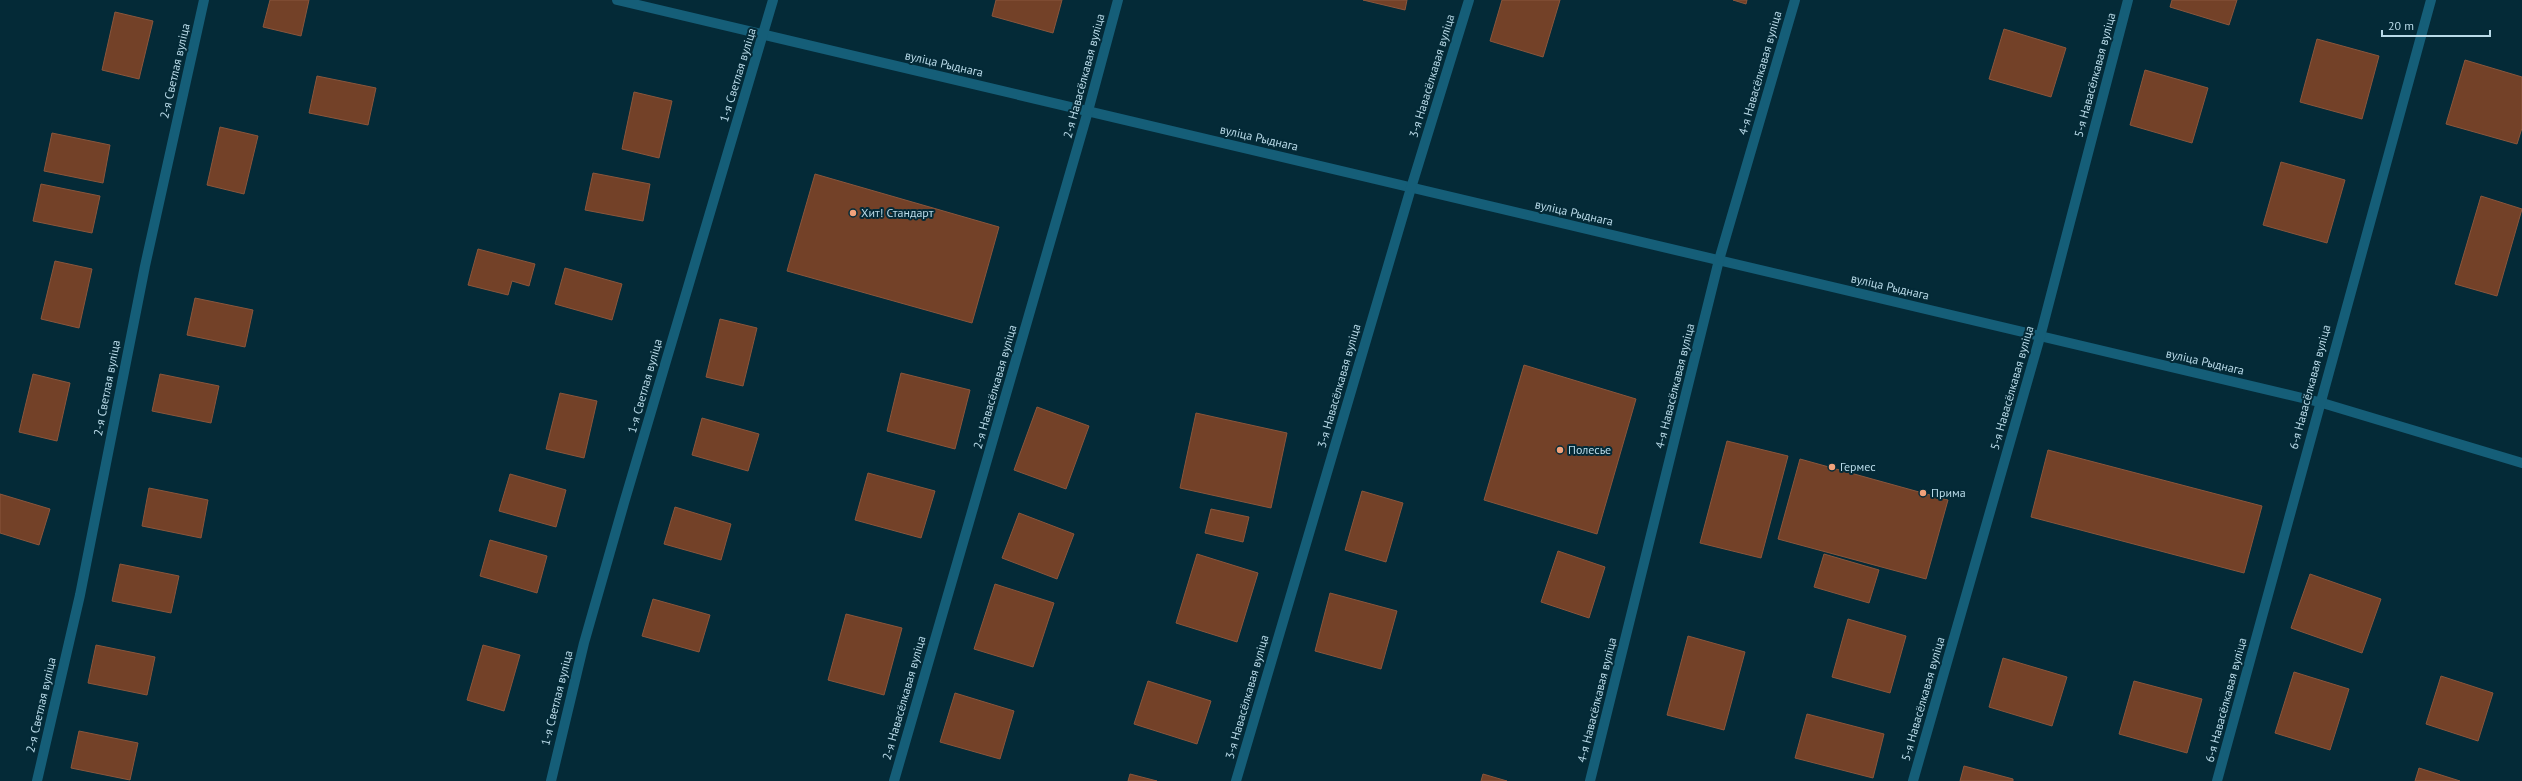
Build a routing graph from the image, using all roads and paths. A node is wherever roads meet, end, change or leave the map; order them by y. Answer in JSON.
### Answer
{"nodes":[{"id":1,"x":204,"y":0,"type":"edge"},
{"id":2,"x":617,"y":0,"type":"edge"},
{"id":3,"x":773,"y":0,"type":"edge"},
{"id":4,"x":1118,"y":0,"type":"edge"},
{"id":5,"x":1469,"y":0,"type":"edge"},
{"id":6,"x":1795,"y":0,"type":"edge"},
{"id":7,"x":2128,"y":0,"type":"edge"},
{"id":8,"x":2430,"y":0,"type":"edge"},
{"id":9,"x":765,"y":35,"type":"junction"},
{"id":10,"x":1088,"y":111,"type":"junction"},
{"id":11,"x":1411,"y":188,"type":"junction"},
{"id":12,"x":1719,"y":260,"type":"junction"},
{"id":13,"x":2040,"y":336,"type":"junction"},
{"id":14,"x":2319,"y":402,"type":"junction"},
{"id":15,"x":2522,"y":463,"type":"edge"},
{"id":16,"x":37,"y":781,"type":"edge"},
{"id":17,"x":551,"y":781,"type":"edge"},
{"id":18,"x":894,"y":781,"type":"edge"},
{"id":19,"x":1236,"y":781,"type":"edge"},
{"id":20,"x":1590,"y":781,"type":"edge"},
{"id":21,"x":1913,"y":781,"type":"edge"},
{"id":22,"x":2217,"y":781,"type":"edge"}],
"edges":[{"from":1,"to":16,"type":"street","name":"2-я Светлая вуліца"},
{"from":2,"to":9,"type":"street","name":"вуліца Рыднага"},
{"from":3,"to":9,"type":"street","name":"1-я Светлая вуліца"},
{"from":4,"to":10,"type":"street","name":"2-я Навасёлкавая вуліца"},
{"from":5,"to":11,"type":"street","name":"3-я Навасёлкавая вуліца"},
{"from":6,"to":12,"type":"street","name":"4-я Навасёлкавая вуліца"},
{"from":7,"to":13,"type":"street","name":"5-я Навасёлкавая вуліца"},
{"from":8,"to":14,"type":"street","name":"6-я Навасёлкавая вуліца"},
{"from":9,"to":10,"type":"street","name":"вуліца Рыднага"},
{"from":9,"to":17,"type":"street","name":"1-я Светлая вуліца"},
{"from":10,"to":11,"type":"street","name":"вуліца Рыднага"},
{"from":10,"to":18,"type":"street","name":"2-я Навасёлкавая вуліца"},
{"from":11,"to":12,"type":"street","name":"вуліца Рыднага"},
{"from":11,"to":19,"type":"street","name":"3-я Навасёлкавая вуліца"},
{"from":12,"to":13,"type":"street","name":"вуліца Рыднага"},
{"from":12,"to":20,"type":"street","name":"4-я Навасёлкавая вуліца"},
{"from":13,"to":14,"type":"street","name":"вуліца Рыднага"},
{"from":13,"to":21,"type":"street","name":"5-я Навасёлкавая вуліца"},
{"from":14,"to":15,"type":"street","name":"вуліца Рыднага"},
{"from":14,"to":22,"type":"street","name":"6-я Навасёлкавая вуліца"}]}
